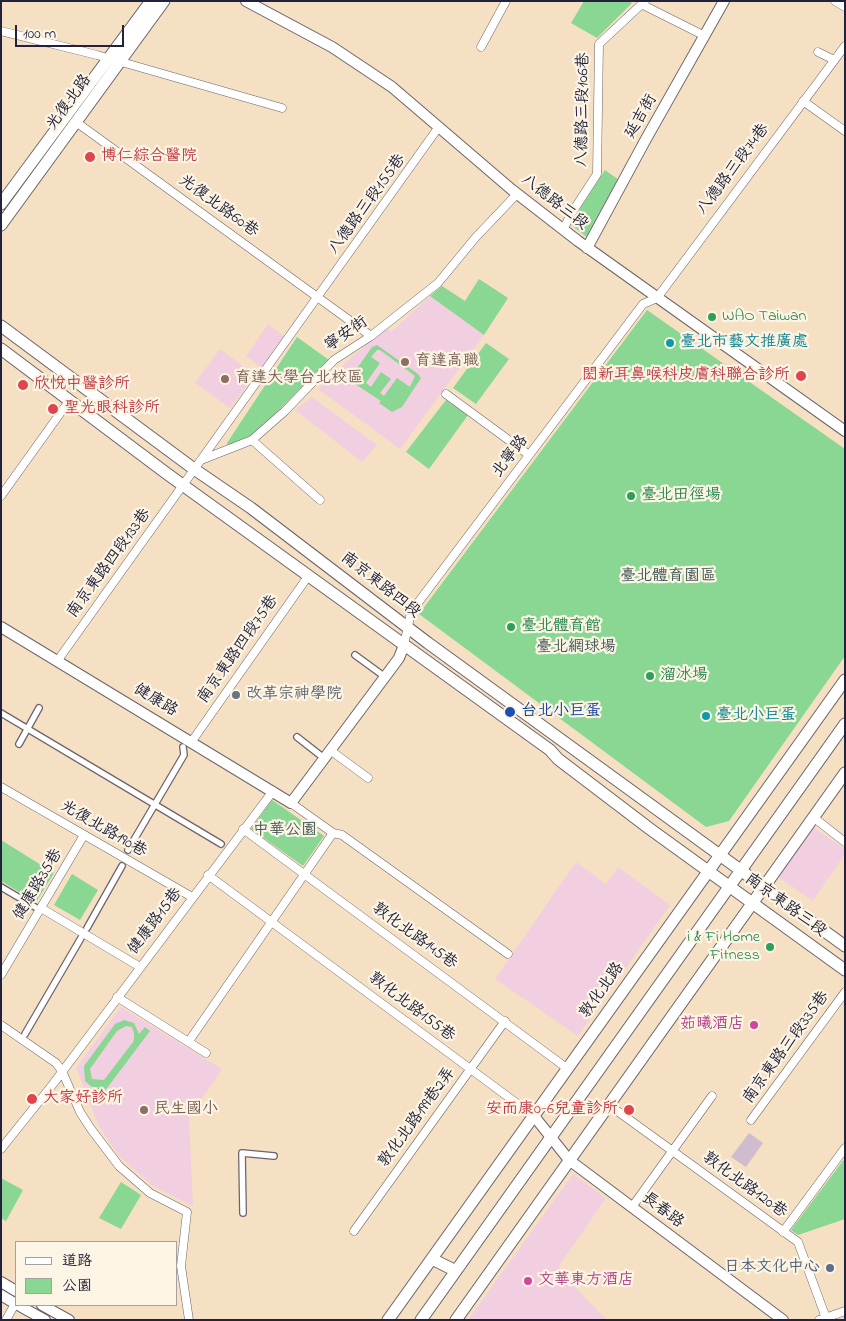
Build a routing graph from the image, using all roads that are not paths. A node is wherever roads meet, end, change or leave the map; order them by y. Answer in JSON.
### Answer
{"nodes":[{"id":1,"x":151,"y":1,"type":"edge"},
{"id":2,"x":164,"y":1,"type":"edge"},
{"id":3,"x":246,"y":1,"type":"edge"},
{"id":4,"x":506,"y":1,"type":"edge"},
{"id":5,"x":724,"y":1,"type":"edge"},
{"id":6,"x":835,"y":1,"type":"edge"},
{"id":7,"x":644,"y":3,"type":"edge"},
{"id":8,"x":845,"y":7,"type":"edge"},
{"id":9,"x":1,"y":31,"type":"edge"},
{"id":10,"x":705,"y":36,"type":"junction"},
{"id":11,"x":845,"y":46,"type":"edge"},
{"id":12,"x":482,"y":47,"type":"dead end"},
{"id":13,"x":818,"y":52,"type":"dead end"},
{"id":14,"x":834,"y":60,"type":"junction"},
{"id":15,"x":114,"y":61,"type":"junction"},
{"id":16,"x":803,"y":100,"type":"junction"},
{"id":17,"x":282,"y":108,"type":"dead end"},
{"id":18,"x":76,"y":122,"type":"junction"},
{"id":19,"x":438,"y":128,"type":"junction"},
{"id":20,"x":845,"y":131,"type":"edge"},
{"id":21,"x":517,"y":194,"type":"junction"},
{"id":22,"x":1,"y":204,"type":"edge"},
{"id":23,"x":1,"y":225,"type":"edge"},
{"id":24,"x":564,"y":230,"type":"junction"},
{"id":25,"x":587,"y":248,"type":"junction"},
{"id":26,"x":318,"y":298,"type":"junction"},
{"id":27,"x":657,"y":298,"type":"junction"},
{"id":28,"x":1,"y":326,"type":"edge"},
{"id":29,"x":371,"y":336,"type":"junction"},
{"id":30,"x":1,"y":349,"type":"edge"},
{"id":31,"x":446,"y":394,"type":"dead end"},
{"id":32,"x":69,"y":401,"type":"junction"},
{"id":33,"x":845,"y":431,"type":"edge"},
{"id":34,"x":252,"y":440,"type":"junction"},
{"id":35,"x":530,"y":455,"type":"junction"},
{"id":36,"x":197,"y":465,"type":"junction"},
{"id":37,"x":183,"y":484,"type":"junction"},
{"id":38,"x":1,"y":496,"type":"edge"},
{"id":39,"x":320,"y":500,"type":"dead end"},
{"id":40,"x":308,"y":575,"type":"junction"},
{"id":41,"x":1,"y":627,"type":"edge"},
{"id":42,"x":406,"y":627,"type":"junction"},
{"id":43,"x":404,"y":644,"type":"junction"},
{"id":44,"x":355,"y":655,"type":"dead end"},
{"id":45,"x":58,"y":660,"type":"junction"},
{"id":46,"x":381,"y":674,"type":"dead end"},
{"id":47,"x":845,"y":680,"type":"edge"},
{"id":48,"x":39,"y":708,"type":"dead end"},
{"id":49,"x":1,"y":713,"type":"edge"},
{"id":50,"x":845,"y":724,"type":"edge"},
{"id":51,"x":27,"y":728,"type":"junction"},
{"id":52,"x":297,"y":737,"type":"dead end"},
{"id":53,"x":192,"y":741,"type":"junction"},
{"id":54,"x":19,"y":744,"type":"dead end"},
{"id":55,"x":183,"y":747,"type":"dead end"},
{"id":56,"x":325,"y":752,"type":"junction"},
{"id":57,"x":845,"y":773,"type":"edge"},
{"id":58,"x":368,"y":778,"type":"dead end"},
{"id":59,"x":1,"y":787,"type":"edge"},
{"id":60,"x":841,"y":787,"type":"edge"},
{"id":61,"x":273,"y":790,"type":"junction"},
{"id":62,"x":291,"y":803,"type":"junction"},
{"id":63,"x":154,"y":804,"type":"junction"},
{"id":64,"x":813,"y":817,"type":"junction"},
{"id":65,"x":243,"y":829,"type":"junction"},
{"id":66,"x":333,"y":833,"type":"junction"},
{"id":67,"x":84,"y":836,"type":"junction"},
{"id":68,"x":845,"y":842,"type":"edge"},
{"id":69,"x":221,"y":844,"type":"dead end"},
{"id":70,"x":128,"y":850,"type":"dead end"},
{"id":71,"x":720,"y":856,"type":"junction"},
{"id":72,"x":122,"y":866,"type":"dead end"},
{"id":73,"x":709,"y":871,"type":"junction"},
{"id":74,"x":740,"y":871,"type":"junction"},
{"id":75,"x":208,"y":875,"type":"junction"},
{"id":76,"x":304,"y":875,"type":"junction"},
{"id":77,"x":730,"y":885,"type":"junction"},
{"id":78,"x":1,"y":887,"type":"edge"},
{"id":79,"x":763,"y":887,"type":"junction"},
{"id":80,"x":192,"y":898,"type":"junction"},
{"id":81,"x":753,"y":902,"type":"junction"},
{"id":82,"x":38,"y":908,"type":"junction"},
{"id":83,"x":272,"y":921,"type":"junction"},
{"id":84,"x":87,"y":928,"type":"dead end"},
{"id":85,"x":81,"y":938,"type":"dead end"},
{"id":86,"x":845,"y":946,"type":"edge"},
{"id":87,"x":508,"y":954,"type":"dead end"},
{"id":88,"x":140,"y":967,"type":"junction"},
{"id":89,"x":845,"y":970,"type":"edge"},
{"id":90,"x":1,"y":975,"type":"edge"},
{"id":91,"x":845,"y":992,"type":"edge"},
{"id":92,"x":117,"y":997,"type":"junction"},
{"id":93,"x":505,"y":1021,"type":"junction"},
{"id":94,"x":1,"y":1025,"type":"edge"},
{"id":95,"x":25,"y":1034,"type":"dead end"},
{"id":96,"x":189,"y":1041,"type":"junction"},
{"id":97,"x":206,"y":1053,"type":"dead end"},
{"id":98,"x":568,"y":1068,"type":"junction"},
{"id":99,"x":62,"y":1070,"type":"junction"},
{"id":100,"x":470,"y":1070,"type":"junction"},
{"id":101,"x":712,"y":1096,"type":"dead end"},
{"id":102,"x":609,"y":1105,"type":"junction"},
{"id":103,"x":534,"y":1116,"type":"junction"},
{"id":104,"x":751,"y":1120,"type":"dead end"},
{"id":105,"x":551,"y":1137,"type":"junction"},
{"id":106,"x":845,"y":1148,"type":"edge"},
{"id":107,"x":1,"y":1149,"type":"edge"},
{"id":108,"x":672,"y":1151,"type":"junction"},
{"id":109,"x":274,"y":1156,"type":"dead end"},
{"id":110,"x":569,"y":1160,"type":"junction"},
{"id":111,"x":632,"y":1207,"type":"junction"},
{"id":112,"x":243,"y":1213,"type":"dead end"},
{"id":113,"x":354,"y":1232,"type":"dead end"},
{"id":114,"x":783,"y":1232,"type":"junction"},
{"id":115,"x":432,"y":1259,"type":"junction"},
{"id":116,"x":456,"y":1271,"type":"junction"},
{"id":117,"x":1,"y":1282,"type":"edge"},
{"id":118,"x":15,"y":1289,"type":"edge"},
{"id":119,"x":1,"y":1295,"type":"edge"},
{"id":120,"x":15,"y":1303,"type":"edge"},
{"id":121,"x":15,"y":1306,"type":"edge"},
{"id":122,"x":20,"y":1306,"type":"edge"},
{"id":123,"x":44,"y":1306,"type":"edge"},
{"id":124,"x":845,"y":1311,"type":"edge"},
{"id":125,"x":822,"y":1319,"type":"edge"},
{"id":126,"x":6,"y":1320,"type":"edge"},
{"id":127,"x":45,"y":1320,"type":"edge"},
{"id":128,"x":69,"y":1320,"type":"edge"},
{"id":129,"x":189,"y":1320,"type":"edge"},
{"id":130,"x":388,"y":1320,"type":"edge"},
{"id":131,"x":421,"y":1320,"type":"edge"},
{"id":132,"x":456,"y":1320,"type":"edge"},
{"id":133,"x":783,"y":1320,"type":"edge"}],
"edges":[{"from":1,"to":15,"type":"main road","name":"光復北路"},
{"from":2,"to":15,"type":"main road","name":"光復北路"},
{"from":3,"to":19,"type":"street","name":"八德路三段"},
{"from":4,"to":12,"type":"street"},
{"from":5,"to":10,"type":"street","name":"延吉街"},
{"from":6,"to":8,"type":"street"},
{"from":7,"to":10,"type":"street"},
{"from":7,"to":24,"type":"street","name":"八德路三段106巷"},
{"from":9,"to":15,"type":"street"},
{"from":10,"to":25,"type":"street","name":"延吉街"},
{"from":11,"to":14,"type":"street","name":"八德路三段74巷"},
{"from":13,"to":14,"type":"street"},
{"from":14,"to":16,"type":"street","name":"八德路三段74巷"},
{"from":15,"to":17,"type":"street"},
{"from":15,"to":18,"type":"main road","name":"光復北路"},
{"from":15,"to":22,"type":"main road","name":"光復北路"},
{"from":16,"to":20,"type":"street"},
{"from":16,"to":27,"type":"street","name":"八德路三段74巷"},
{"from":18,"to":23,"type":"main road","name":"光復北路"},
{"from":18,"to":26,"type":"street","name":"光復北路60巷"},
{"from":19,"to":21,"type":"street","name":"八德路三段"},
{"from":19,"to":26,"type":"street","name":"八德路三段155巷"},
{"from":21,"to":24,"type":"street","name":"八德路三段"},
{"from":21,"to":29,"type":"street","name":"寧安街"},
{"from":24,"to":25,"type":"street","name":"八德路三段"},
{"from":25,"to":27,"type":"street","name":"八德路三段"},
{"from":26,"to":29,"type":"street","name":"光復北路60巷"},
{"from":26,"to":36,"type":"street","name":"八德路三段155巷"},
{"from":27,"to":33,"type":"street","name":"八德路三段"},
{"from":27,"to":35,"type":"street","name":"北寧路"},
{"from":28,"to":36,"type":"main road","name":"南京東路四段"},
{"from":29,"to":34,"type":"street","name":"寧安街"},
{"from":30,"to":32,"type":"main road","name":"南京東路四段"},
{"from":31,"to":35,"type":"street"},
{"from":32,"to":37,"type":"main road","name":"南京東路四段"},
{"from":32,"to":38,"type":"street"},
{"from":34,"to":36,"type":"street","name":"寧安街"},
{"from":34,"to":39,"type":"street"},
{"from":35,"to":42,"type":"street","name":"北寧路"},
{"from":36,"to":37,"type":"street"},
{"from":36,"to":42,"type":"main road","name":"南京東路四段"},
{"from":37,"to":40,"type":"main road","name":"南京東路四段"},
{"from":37,"to":45,"type":"street","name":"南京東路四段133巷"},
{"from":40,"to":43,"type":"main road","name":"南京東路四段"},
{"from":40,"to":53,"type":"street","name":"南京東路四段75巷"},
{"from":41,"to":45,"type":"street","name":"健康路"},
{"from":42,"to":43,"type":"street","name":"北寧路"},
{"from":42,"to":71,"type":"main road","name":"南京東路四段"},
{"from":43,"to":56,"type":"street"},
{"from":43,"to":73,"type":"main road","name":"南京東路四段"},
{"from":44,"to":46,"type":"street"},
{"from":45,"to":53,"type":"street","name":"健康路"},
{"from":47,"to":71,"type":"main road","name":"敦化北路"},
{"from":48,"to":51,"type":"street"},
{"from":49,"to":51,"type":"street"},
{"from":50,"to":74,"type":"main road"},
{"from":51,"to":54,"type":"street"},
{"from":51,"to":63,"type":"street"},
{"from":52,"to":56,"type":"street"},
{"from":53,"to":61,"type":"street","name":"健康路"},
{"from":55,"to":63,"type":"street"},
{"from":56,"to":58,"type":"street"},
{"from":56,"to":62,"type":"street"},
{"from":57,"to":60,"type":"main road"},
{"from":59,"to":67,"type":"street","name":"光復北路190巷"},
{"from":60,"to":64,"type":"main road"},
{"from":61,"to":62,"type":"street","name":"健康路"},
{"from":61,"to":65,"type":"street","name":"健康路15巷"},
{"from":62,"to":66,"type":"street","name":"健康路"},
{"from":63,"to":69,"type":"street"},
{"from":63,"to":70,"type":"street"},
{"from":64,"to":68,"type":"street"},
{"from":64,"to":79,"type":"main road"},
{"from":65,"to":75,"type":"street","name":"健康路15巷"},
{"from":65,"to":76,"type":"street","name":"敦化北路145巷"},
{"from":66,"to":76,"type":"street"},
{"from":66,"to":87,"type":"street","name":"健康路"},
{"from":67,"to":80,"type":"street","name":"光復北路190巷"},
{"from":67,"to":82,"type":"street","name":"健康路35巷"},
{"from":71,"to":73,"type":"main road","name":"敦化北路"},
{"from":71,"to":74,"type":"main road","name":"南京東路四段"},
{"from":72,"to":84,"type":"street"},
{"from":73,"to":77,"type":"main road","name":"南京東路四段"},
{"from":73,"to":98,"type":"main road","name":"敦化北路"},
{"from":74,"to":77,"type":"main road"},
{"from":74,"to":79,"type":"main road","name":"南京東路三段"},
{"from":75,"to":80,"type":"street","name":"健康路15巷"},
{"from":75,"to":83,"type":"street","name":"敦化北路155巷"},
{"from":76,"to":83,"type":"street"},
{"from":76,"to":93,"type":"street","name":"敦化北路145巷"},
{"from":77,"to":81,"type":"main road","name":"南京東路三段"},
{"from":77,"to":105,"type":"main road"},
{"from":78,"to":82,"type":"street"},
{"from":79,"to":81,"type":"main road"},
{"from":79,"to":86,"type":"main road","name":"南京東路三段"},
{"from":80,"to":88,"type":"street","name":"健康路15巷"},
{"from":81,"to":89,"type":"main road","name":"南京東路三段"},
{"from":81,"to":102,"type":"main road"},
{"from":82,"to":88,"type":"street"},
{"from":82,"to":90,"type":"street","name":"健康路35巷"},
{"from":83,"to":96,"type":"street"},
{"from":83,"to":100,"type":"street","name":"敦化北路155巷"},
{"from":85,"to":95,"type":"street"},
{"from":88,"to":92,"type":"street","name":"健康路15巷"},
{"from":91,"to":104,"type":"street","name":"南京東路三段335巷"},
{"from":92,"to":96,"type":"street"},
{"from":92,"to":99,"type":"street","name":"健康路15巷"},
{"from":93,"to":98,"type":"street","name":"敦化北路145巷"},
{"from":93,"to":100,"type":"street","name":"敦化北路199巷2弄"},
{"from":94,"to":99,"type":"street"},
{"from":96,"to":97,"type":"street"},
{"from":98,"to":103,"type":"main road","name":"敦化北路"},
{"from":99,"to":107,"type":"street","name":"健康路15巷"},
{"from":99,"to":129,"type":"street"},
{"from":100,"to":103,"type":"street","name":"敦化北路155巷"},
{"from":100,"to":113,"type":"street","name":"敦化北路199巷2弄"},
{"from":101,"to":108,"type":"street"},
{"from":102,"to":108,"type":"street","name":"敦化北路120巷"},
{"from":102,"to":110,"type":"main road"},
{"from":103,"to":105,"type":"street","name":"長春路"},
{"from":103,"to":115,"type":"main road","name":"敦化北路"},
{"from":105,"to":110,"type":"street","name":"長春路"},
{"from":105,"to":116,"type":"main road"},
{"from":106,"to":114,"type":"street"},
{"from":108,"to":111,"type":"street"},
{"from":108,"to":114,"type":"street","name":"敦化北路120巷"},
{"from":109,"to":112,"type":"street"},
{"from":110,"to":111,"type":"street","name":"長春路"},
{"from":110,"to":132,"type":"main road"},
{"from":111,"to":133,"type":"street","name":"長春路"},
{"from":114,"to":125,"type":"street","name":"敦化北路120巷"},
{"from":115,"to":116,"type":"main road"},
{"from":115,"to":130,"type":"main road","name":"敦化北路"},
{"from":116,"to":131,"type":"main road"},
{"from":117,"to":118,"type":"street"},
{"from":119,"to":120,"type":"street"},
{"from":121,"to":126,"type":"street"},
{"from":122,"to":127,"type":"street"},
{"from":123,"to":128,"type":"street"},
{"from":124,"to":125,"type":"street"}]}
